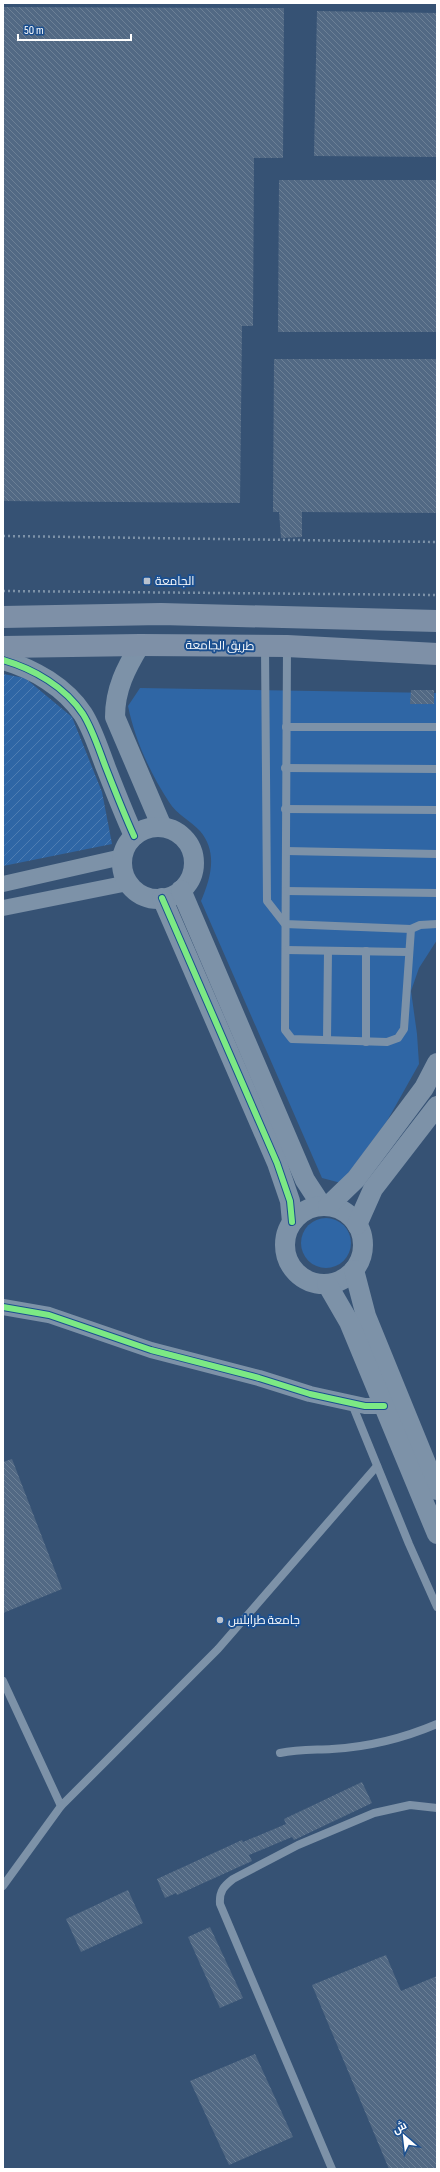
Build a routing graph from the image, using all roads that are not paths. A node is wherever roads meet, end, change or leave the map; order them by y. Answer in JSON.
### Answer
{"nodes":[{"id":1,"x":3,"y":617,"type":"edge"},
{"id":2,"x":437,"y":621,"type":"edge"},
{"id":3,"x":140,"y":645,"type":"junction"},
{"id":4,"x":265,"y":646,"type":"junction"},
{"id":5,"x":287,"y":646,"type":"junction"},
{"id":6,"x":3,"y":647,"type":"edge"},
{"id":7,"x":437,"y":654,"type":"edge"},
{"id":8,"x":3,"y":660,"type":"edge"},
{"id":9,"x":286,"y":727,"type":"junction"},
{"id":10,"x":437,"y":727,"type":"edge"},
{"id":11,"x":285,"y":768,"type":"junction"},
{"id":12,"x":437,"y":769,"type":"edge"},
{"id":13,"x":285,"y":809,"type":"junction"},
{"id":14,"x":437,"y":810,"type":"edge"},
{"id":15,"x":162,"y":827,"type":"junction"},
{"id":16,"x":134,"y":836,"type":"junction"},
{"id":17,"x":286,"y":851,"type":"junction"},
{"id":18,"x":437,"y":854,"type":"edge"},
{"id":19,"x":122,"y":857,"type":"junction"},
{"id":20,"x":128,"y":883,"type":"junction"},
{"id":21,"x":3,"y":884,"type":"edge"},
{"id":22,"x":181,"y":890,"type":"junction"},
{"id":23,"x":286,"y":891,"type":"junction"},
{"id":24,"x":437,"y":893,"type":"edge"},
{"id":25,"x":162,"y":898,"type":"junction"},
{"id":26,"x":3,"y":908,"type":"edge"},
{"id":27,"x":286,"y":924,"type":"junction"},
{"id":28,"x":437,"y":924,"type":"edge"},
{"id":29,"x":411,"y":929,"type":"junction"},
{"id":30,"x":286,"y":950,"type":"junction"},
{"id":31,"x":328,"y":951,"type":"junction"},
{"id":32,"x":366,"y":951,"type":"junction"},
{"id":33,"x":408,"y":952,"type":"junction"},
{"id":34,"x":327,"y":1040,"type":"junction"},
{"id":35,"x":366,"y":1042,"type":"junction"},
{"id":36,"x":437,"y":1063,"type":"edge"},
{"id":37,"x":437,"y":1106,"type":"edge"},
{"id":38,"x":325,"y":1206,"type":"junction"},
{"id":39,"x":292,"y":1222,"type":"junction"},
{"id":40,"x":357,"y":1225,"type":"junction"},
{"id":41,"x":354,"y":1270,"type":"junction"},
{"id":42,"x":327,"y":1284,"type":"junction"},
{"id":43,"x":3,"y":1307,"type":"edge"},
{"id":44,"x":352,"y":1403,"type":"junction"},
{"id":45,"x":384,"y":1406,"type":"junction"},
{"id":46,"x":378,"y":1466,"type":"junction"},
{"id":47,"x":437,"y":1490,"type":"edge"},
{"id":48,"x":437,"y":1534,"type":"edge"},
{"id":49,"x":437,"y":1608,"type":"edge"},
{"id":50,"x":3,"y":1681,"type":"edge"},
{"id":51,"x":437,"y":1724,"type":"edge"},
{"id":52,"x":280,"y":1753,"type":"dead end"},
{"id":53,"x":61,"y":1806,"type":"junction"},
{"id":54,"x":437,"y":1808,"type":"edge"},
{"id":55,"x":3,"y":1886,"type":"edge"},
{"id":56,"x":332,"y":2169,"type":"edge"}],
"edges":[{"from":1,"to":2,"type":"highway"},
{"from":3,"to":4,"type":"highway","name":"طريق الجامعة"},
{"from":3,"to":6,"type":"highway","name":"طريق الجامعة"},
{"from":3,"to":15,"type":"street"},
{"from":4,"to":5,"type":"highway","name":"طريق الجامعة"},
{"from":4,"to":27,"type":"lane"},
{"from":5,"to":7,"type":"highway","name":"طريق الجامعة"},
{"from":5,"to":9,"type":"lane"},
{"from":8,"to":16,"type":"street"},
{"from":9,"to":10,"type":"lane"},
{"from":9,"to":11,"type":"lane"},
{"from":11,"to":12,"type":"lane"},
{"from":11,"to":13,"type":"lane"},
{"from":13,"to":14,"type":"lane"},
{"from":13,"to":17,"type":"lane"},
{"from":15,"to":16,"type":"street"},
{"from":15,"to":22,"type":"street"},
{"from":16,"to":19,"type":"street"},
{"from":17,"to":18,"type":"lane"},
{"from":17,"to":23,"type":"lane"},
{"from":19,"to":20,"type":"street"},
{"from":19,"to":21,"type":"street"},
{"from":20,"to":25,"type":"street"},
{"from":20,"to":26,"type":"street"},
{"from":22,"to":25,"type":"street"},
{"from":22,"to":38,"type":"street"},
{"from":23,"to":24,"type":"lane"},
{"from":23,"to":27,"type":"lane"},
{"from":25,"to":39,"type":"street"},
{"from":27,"to":29,"type":"lane"},
{"from":27,"to":30,"type":"lane"},
{"from":28,"to":29,"type":"lane"},
{"from":29,"to":33,"type":"lane"},
{"from":30,"to":31,"type":"lane"},
{"from":30,"to":34,"type":"lane"},
{"from":31,"to":32,"type":"lane"},
{"from":31,"to":34,"type":"lane"},
{"from":32,"to":33,"type":"lane"},
{"from":32,"to":35,"type":"lane"},
{"from":33,"to":35,"type":"lane"},
{"from":34,"to":35,"type":"lane"},
{"from":36,"to":38,"type":"street"},
{"from":37,"to":40,"type":"street"},
{"from":38,"to":39,"type":"street"},
{"from":38,"to":40,"type":"street"},
{"from":39,"to":42,"type":"street"},
{"from":40,"to":41,"type":"street"},
{"from":41,"to":42,"type":"street"},
{"from":41,"to":47,"type":"street"},
{"from":42,"to":45,"type":"street"},
{"from":43,"to":44,"type":"street"},
{"from":44,"to":45,"type":"street"},
{"from":44,"to":46,"type":"lane"},
{"from":45,"to":48,"type":"street"},
{"from":46,"to":49,"type":"lane"},
{"from":46,"to":53,"type":"lane"},
{"from":50,"to":53,"type":"lane"},
{"from":51,"to":52,"type":"lane"},
{"from":53,"to":55,"type":"lane"},
{"from":54,"to":56,"type":"lane"}]}
